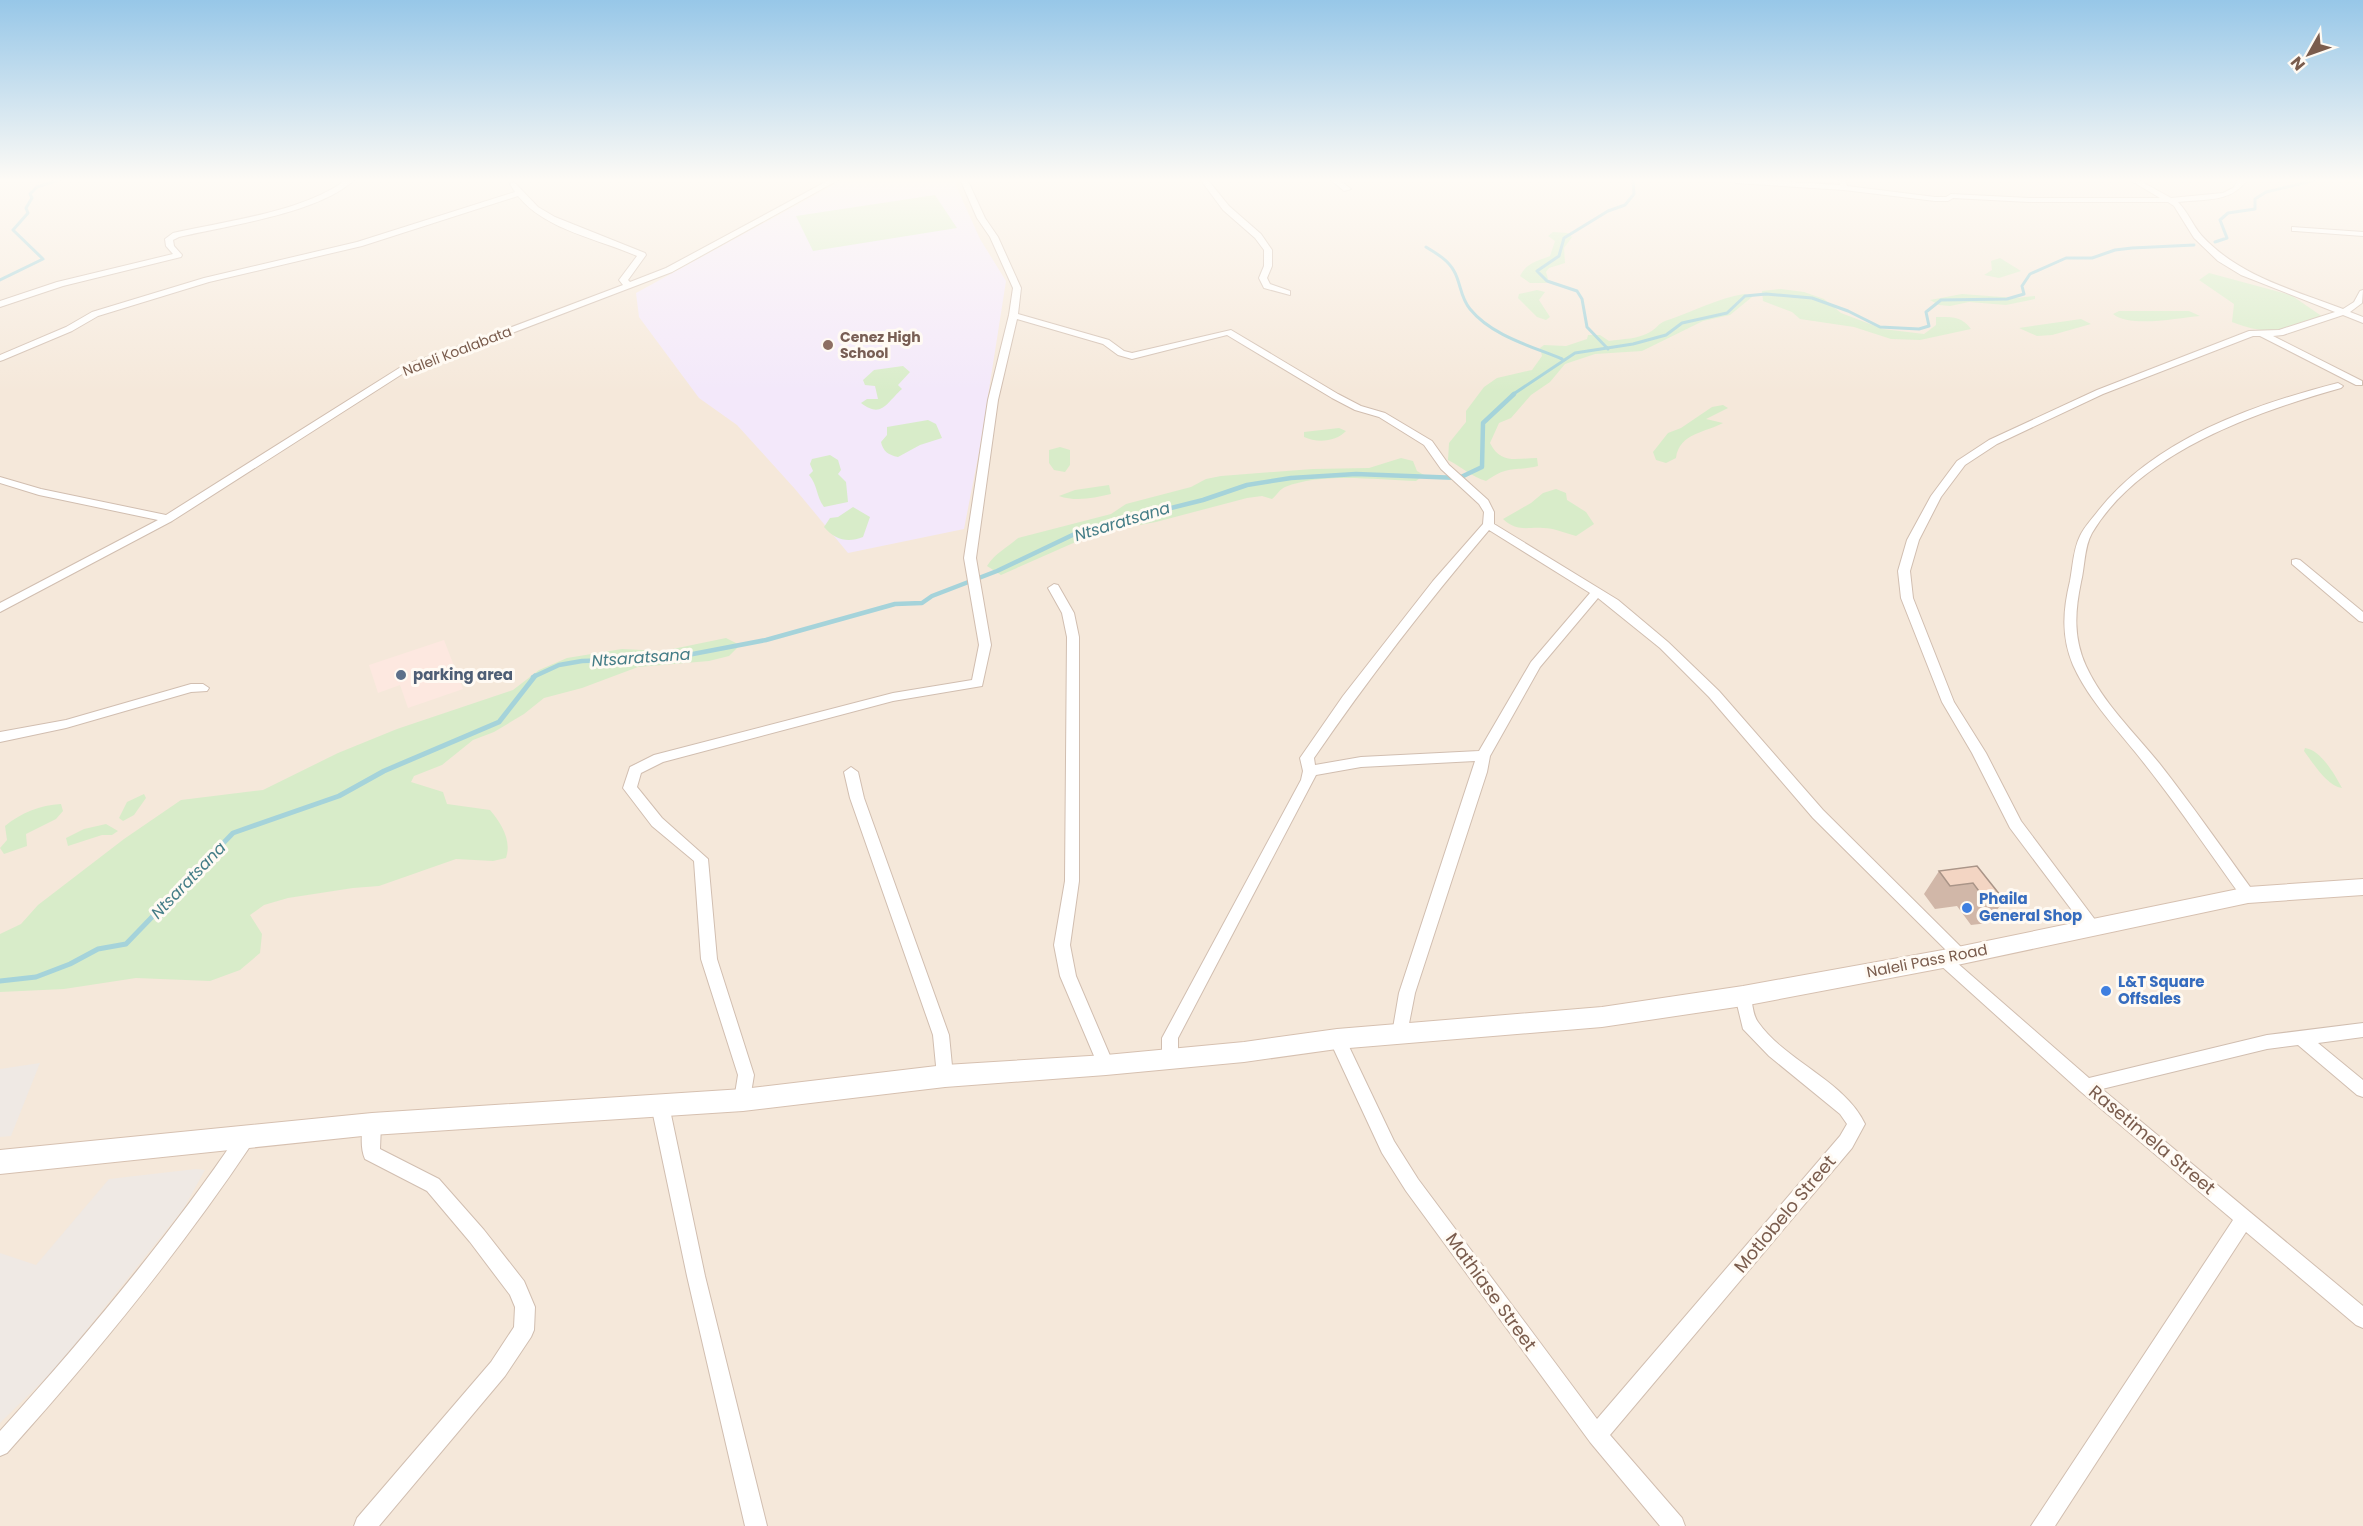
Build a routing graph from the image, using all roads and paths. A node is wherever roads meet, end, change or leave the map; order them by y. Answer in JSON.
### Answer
{"nodes":[{"id":1,"x":174,"y":250,"type":"edge"},
{"id":2,"x":333,"y":250,"type":"edge"},
{"id":3,"x":351,"y":250,"type":"edge"},
{"id":4,"x":630,"y":250,"type":"edge"},
{"id":5,"x":707,"y":250,"type":"edge"},
{"id":6,"x":1000,"y":250,"type":"edge"},
{"id":7,"x":1268,"y":250,"type":"edge"},
{"id":8,"x":2212,"y":250,"type":"edge"},
{"id":9,"x":341,"y":258,"type":"dead end"},
{"id":10,"x":630,"y":286,"type":"junction"},
{"id":11,"x":1287,"y":293,"type":"dead end"},
{"id":12,"x":2363,"y":293,"type":"edge"},
{"id":13,"x":0,"y":304,"type":"edge"},
{"id":14,"x":2343,"y":312,"type":"junction"},
{"id":15,"x":1013,"y":315,"type":"junction"},
{"id":16,"x":2363,"y":320,"type":"edge"},
{"id":17,"x":2261,"y":333,"type":"junction"},
{"id":18,"x":0,"y":358,"type":"edge"},
{"id":19,"x":2359,"y":383,"type":"dead end"},
{"id":20,"x":2338,"y":387,"type":"dead end"},
{"id":21,"x":0,"y":480,"type":"edge"},
{"id":22,"x":168,"y":519,"type":"junction"},
{"id":23,"x":1488,"y":525,"type":"junction"},
{"id":24,"x":2296,"y":562,"type":"dead end"},
{"id":25,"x":1054,"y":588,"type":"dead end"},
{"id":26,"x":1596,"y":593,"type":"junction"},
{"id":27,"x":0,"y":608,"type":"edge"},
{"id":28,"x":2363,"y":618,"type":"edge"},
{"id":29,"x":203,"y":688,"type":"dead end"},
{"id":30,"x":0,"y":737,"type":"edge"},
{"id":31,"x":1483,"y":756,"type":"junction"},
{"id":32,"x":1310,"y":771,"type":"junction"},
{"id":33,"x":851,"y":772,"type":"dead end"},
{"id":34,"x":2363,"y":887,"type":"edge"},
{"id":35,"x":2248,"y":895,"type":"junction"},
{"id":36,"x":2094,"y":929,"type":"junction"},
{"id":37,"x":1952,"y":957,"type":"junction"},
{"id":38,"x":1743,"y":996,"type":"junction"},
{"id":39,"x":2363,"y":1030,"type":"edge"},
{"id":40,"x":1400,"y":1034,"type":"junction"},
{"id":41,"x":2302,"y":1039,"type":"junction"},
{"id":42,"x":1337,"y":1040,"type":"junction"},
{"id":43,"x":1170,"y":1059,"type":"junction"},
{"id":44,"x":1106,"y":1065,"type":"junction"},
{"id":45,"x":945,"y":1076,"type":"junction"},
{"id":46,"x":2086,"y":1086,"type":"junction"},
{"id":47,"x":2363,"y":1090,"type":"edge"},
{"id":48,"x":743,"y":1100,"type":"junction"},
{"id":49,"x":660,"y":1105,"type":"junction"},
{"id":50,"x":372,"y":1124,"type":"junction"},
{"id":51,"x":245,"y":1139,"type":"junction"},
{"id":52,"x":0,"y":1162,"type":"edge"},
{"id":53,"x":2245,"y":1218,"type":"junction"},
{"id":54,"x":2363,"y":1318,"type":"edge"},
{"id":55,"x":1597,"y":1435,"type":"junction"},
{"id":56,"x":0,"y":1446,"type":"edge"},
{"id":57,"x":365,"y":1526,"type":"edge"},
{"id":58,"x":756,"y":1526,"type":"edge"},
{"id":59,"x":1674,"y":1526,"type":"edge"},
{"id":60,"x":2042,"y":1526,"type":"edge"}],
"edges":[{"from":1,"to":13,"type":"street"},
{"from":2,"to":18,"type":"street"},
{"from":3,"to":9,"type":"street"},
{"from":4,"to":10,"type":"street"},
{"from":5,"to":10,"type":"street","name":"Naleli Koalabata"},
{"from":6,"to":15,"type":"street"},
{"from":7,"to":11,"type":"street"},
{"from":8,"to":14,"type":"street"},
{"from":10,"to":22,"type":"street","name":"Naleli Koalabata"},
{"from":12,"to":14,"type":"street"},
{"from":14,"to":16,"type":"street"},
{"from":14,"to":17,"type":"street"},
{"from":15,"to":23,"type":"street"},
{"from":15,"to":48,"type":"street"},
{"from":17,"to":19,"type":"street"},
{"from":17,"to":36,"type":"street"},
{"from":20,"to":35,"type":"street"},
{"from":21,"to":22,"type":"street"},
{"from":22,"to":27,"type":"street","name":"Naleli Koalabata"},
{"from":23,"to":26,"type":"street","name":"Rasetimela Street"},
{"from":23,"to":32,"type":"street"},
{"from":24,"to":28,"type":"street"},
{"from":25,"to":44,"type":"street"},
{"from":26,"to":31,"type":"street"},
{"from":26,"to":37,"type":"street","name":"Rasetimela Street"},
{"from":29,"to":30,"type":"street"},
{"from":31,"to":32,"type":"street"},
{"from":31,"to":40,"type":"street"},
{"from":32,"to":43,"type":"street"},
{"from":33,"to":45,"type":"street"},
{"from":34,"to":35,"type":"main road","name":"Naleli Pass Road"},
{"from":35,"to":36,"type":"main road","name":"Naleli Pass Road"},
{"from":36,"to":37,"type":"main road","name":"Naleli Pass Road"},
{"from":37,"to":38,"type":"main road","name":"Naleli Pass Road"},
{"from":37,"to":46,"type":"street","name":"Rasetimela Street"},
{"from":38,"to":40,"type":"main road","name":"Naleli Pass Road"},
{"from":38,"to":55,"type":"street","name":"Motlobelo Street"},
{"from":39,"to":41,"type":"street"},
{"from":40,"to":42,"type":"main road","name":"Naleli Pass Road"},
{"from":41,"to":46,"type":"street"},
{"from":41,"to":47,"type":"street"},
{"from":42,"to":43,"type":"main road","name":"Naleli Pass Road"},
{"from":42,"to":55,"type":"street","name":"Mathiase Street"},
{"from":43,"to":44,"type":"main road","name":"Naleli Pass Road"},
{"from":44,"to":45,"type":"main road","name":"Naleli Pass Road"},
{"from":45,"to":48,"type":"main road","name":"Naleli Pass Road"},
{"from":46,"to":53,"type":"street","name":"Rasetimela Street"},
{"from":48,"to":49,"type":"main road","name":"Naleli Pass Road"},
{"from":49,"to":50,"type":"main road","name":"Naleli Pass Road"},
{"from":49,"to":58,"type":"street"},
{"from":50,"to":51,"type":"main road","name":"Naleli Pass Road"},
{"from":50,"to":57,"type":"street"},
{"from":51,"to":52,"type":"main road","name":"Naleli Pass Road"},
{"from":51,"to":56,"type":"street"},
{"from":53,"to":54,"type":"street","name":"Rasetimela Street"},
{"from":53,"to":60,"type":"street"},
{"from":55,"to":59,"type":"street","name":"Mathiase Street"}]}
